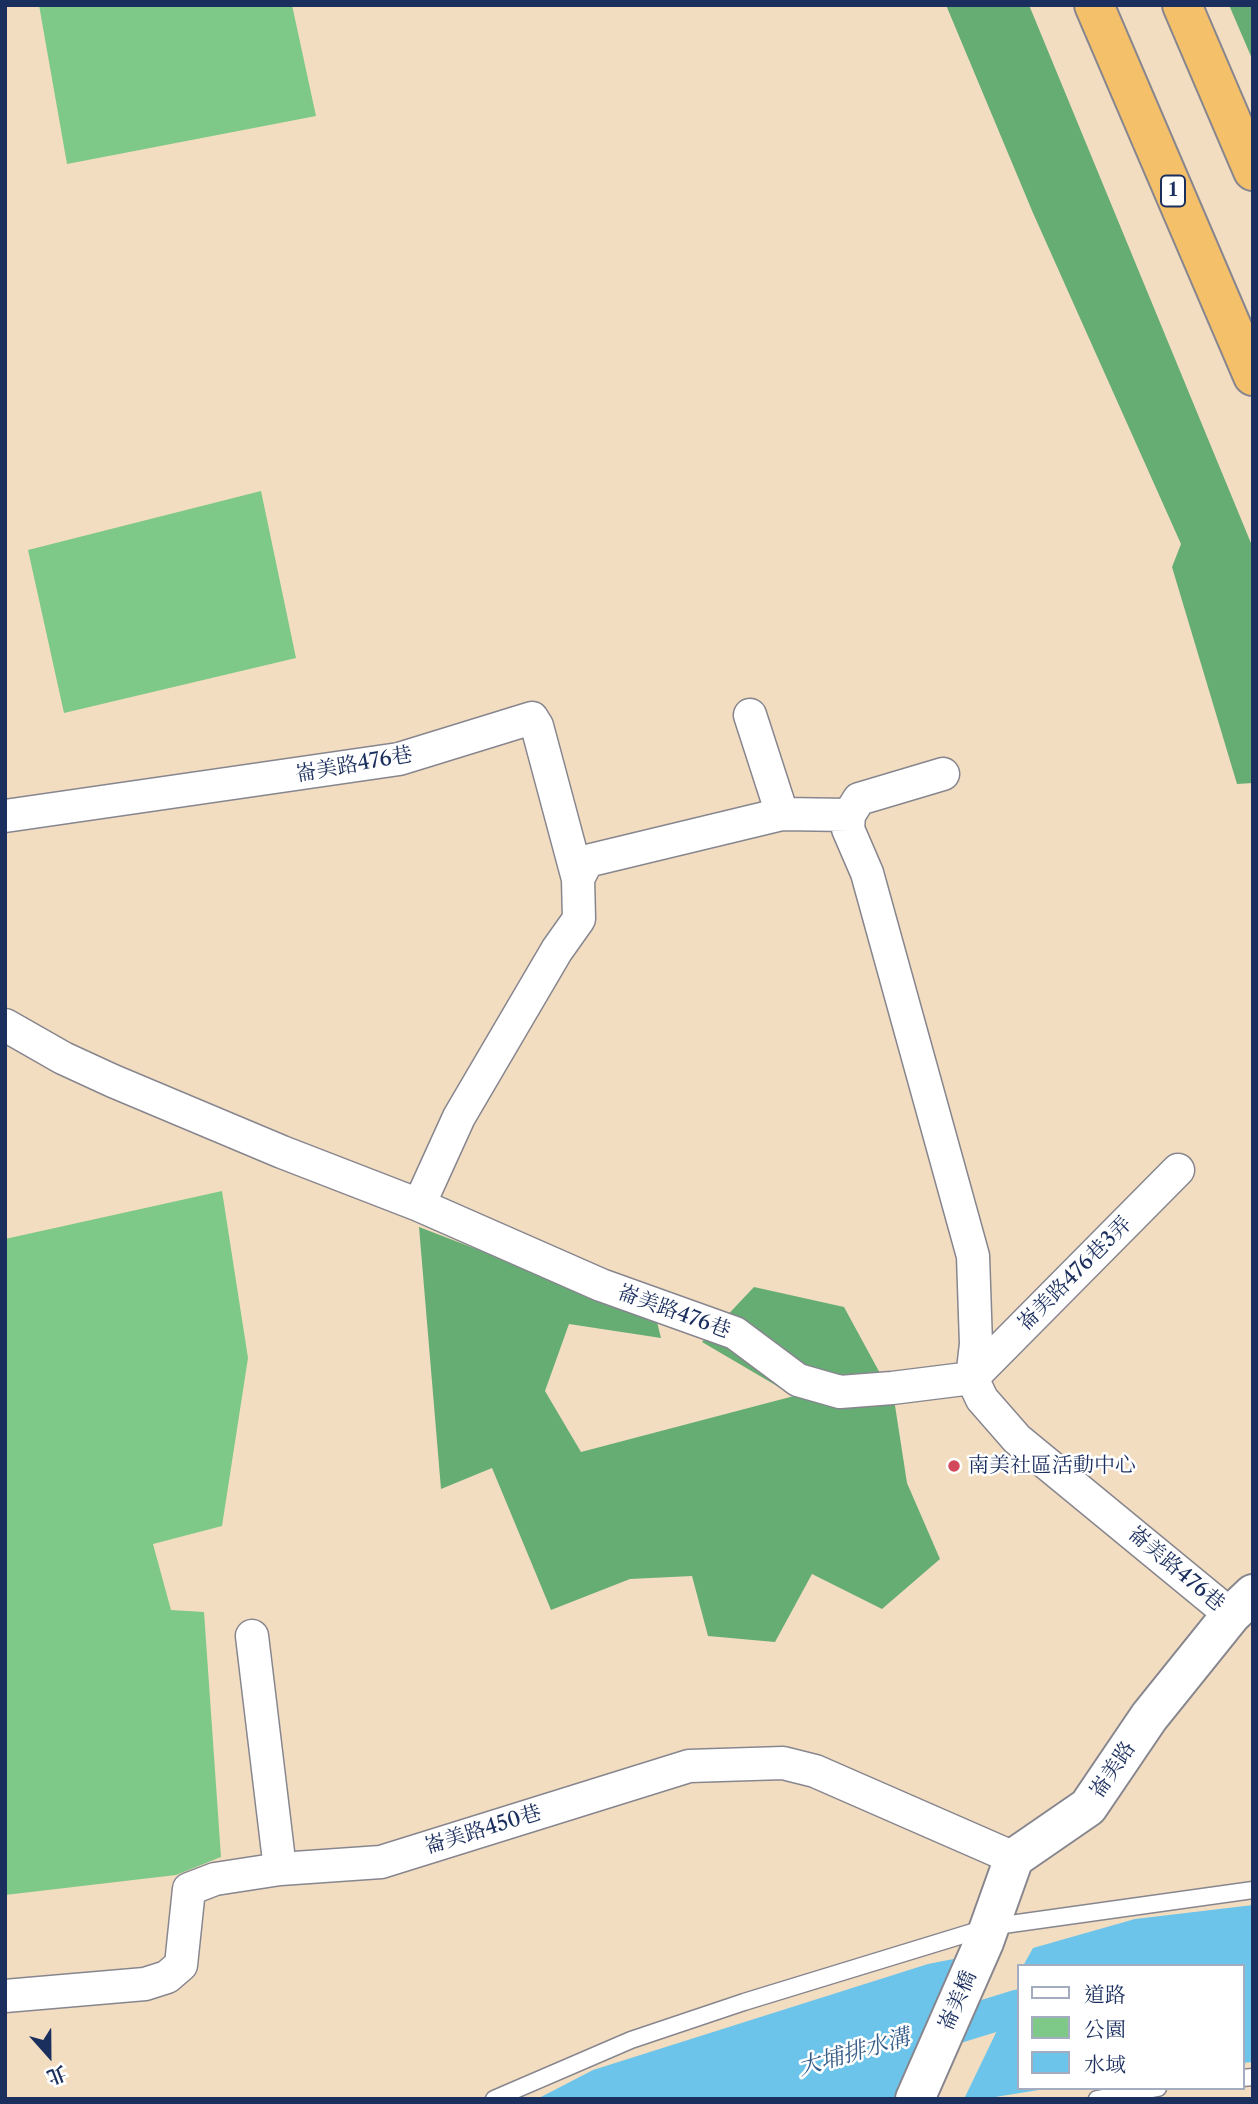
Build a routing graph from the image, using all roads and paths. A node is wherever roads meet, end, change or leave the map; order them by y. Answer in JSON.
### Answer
{"nodes":[{"id":1,"x":1094,"y":5,"type":"edge"},
{"id":2,"x":1182,"y":5,"type":"edge"},
{"id":3,"x":1253,"y":171,"type":"edge"},
{"id":4,"x":1253,"y":376,"type":"edge"},
{"id":5,"x":750,"y":715,"type":"dead end"},
{"id":6,"x":943,"y":774,"type":"dead end"},
{"id":7,"x":782,"y":814,"type":"junction"},
{"id":8,"x":849,"y":815,"type":"junction"},
{"id":9,"x":5,"y":816,"type":"edge"},
{"id":10,"x":578,"y":880,"type":"junction"},
{"id":11,"x":5,"y":1025,"type":"edge"},
{"id":12,"x":1178,"y":1170,"type":"dead end"},
{"id":13,"x":419,"y":1205,"type":"junction"},
{"id":14,"x":972,"y":1378,"type":"junction"},
{"id":15,"x":1242,"y":1604,"type":"edge"},
{"id":16,"x":252,"y":1636,"type":"dead end"},
{"id":17,"x":1014,"y":1858,"type":"junction"},
{"id":18,"x":280,"y":1869,"type":"junction"},
{"id":19,"x":1253,"y":1890,"type":"edge"},
{"id":20,"x":986,"y":1935,"type":"junction"},
{"id":21,"x":5,"y":1996,"type":"edge"},
{"id":22,"x":1147,"y":2090,"type":"edge"},
{"id":23,"x":494,"y":2099,"type":"edge"},
{"id":24,"x":915,"y":2099,"type":"edge"},
{"id":25,"x":1097,"y":2099,"type":"edge"}],
"edges":[{"from":1,"to":4,"type":"highway","number":"1"},
{"from":2,"to":3,"type":"highway"},
{"from":5,"to":7,"type":"street"},
{"from":6,"to":8,"type":"street"},
{"from":7,"to":8,"type":"street"},
{"from":7,"to":10,"type":"street"},
{"from":8,"to":14,"type":"street"},
{"from":9,"to":10,"type":"street","name":"崙美路476巷"},
{"from":10,"to":13,"type":"street","name":"崙美路476巷"},
{"from":11,"to":13,"type":"street","name":"崙美路476巷"},
{"from":12,"to":14,"type":"street","name":"崙美路476巷3弄"},
{"from":13,"to":14,"type":"street","name":"崙美路476巷"},
{"from":14,"to":15,"type":"street","name":"崙美路476巷"},
{"from":15,"to":17,"type":"street","name":"崙美路"},
{"from":16,"to":18,"type":"street"},
{"from":17,"to":18,"type":"street","name":"崙美路450巷"},
{"from":17,"to":20,"type":"street"},
{"from":18,"to":21,"type":"street","name":"崙美路450巷"},
{"from":19,"to":20,"type":"lane"},
{"from":20,"to":23,"type":"lane"},
{"from":20,"to":24,"type":"street","name":"崙美橋"},
{"from":22,"to":25,"type":"lane"}]}
